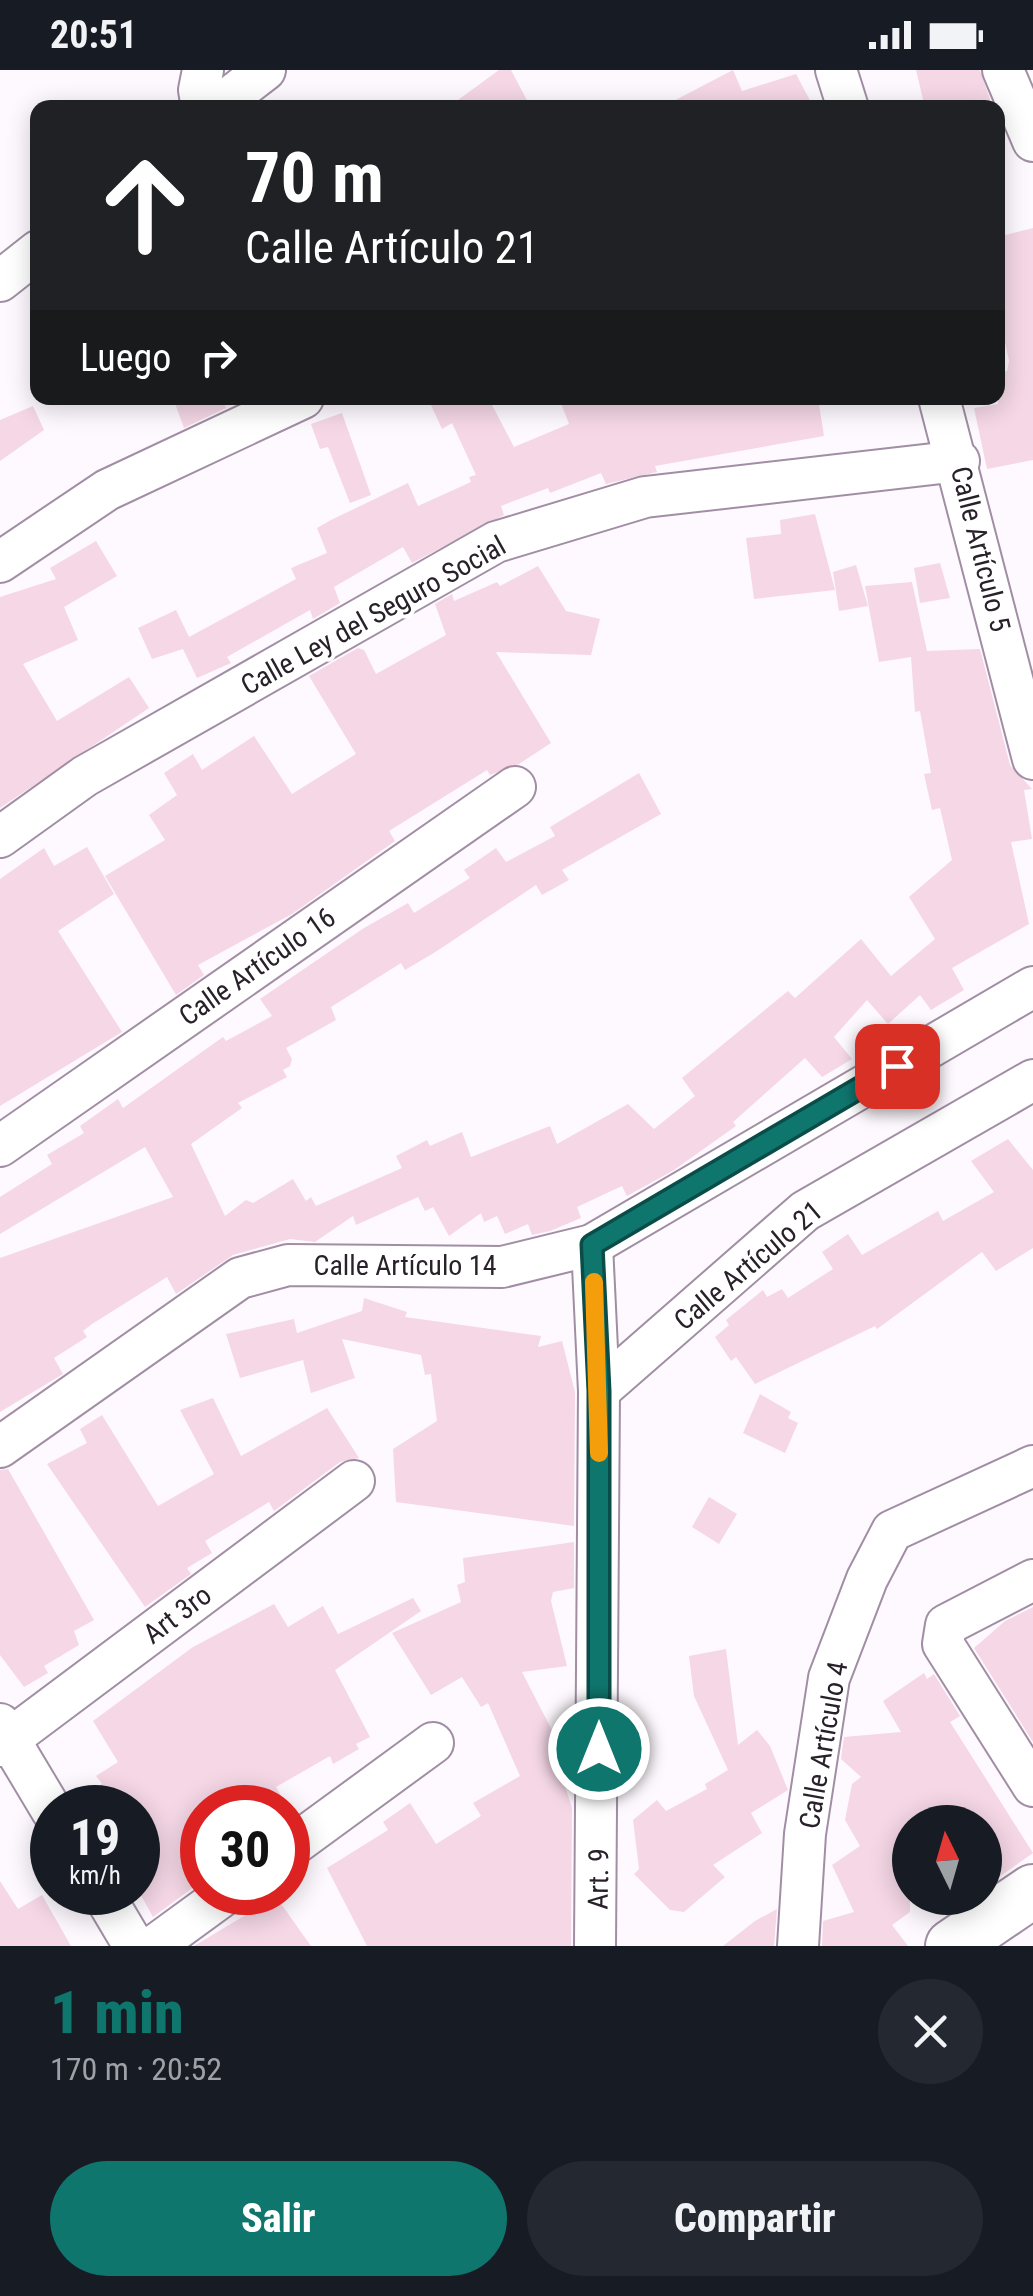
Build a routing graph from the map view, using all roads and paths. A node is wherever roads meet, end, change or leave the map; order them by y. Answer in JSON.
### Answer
{"nodes":[{"id":1,"x":203,"y":70,"type":"edge"},
{"id":2,"x":264,"y":70,"type":"edge"},
{"id":3,"x":836,"y":70,"type":"edge"},
{"id":4,"x":1003,"y":70,"type":"edge"},
{"id":5,"x":202,"y":100,"type":"edge"},
{"id":6,"x":226,"y":100,"type":"edge"},
{"id":7,"x":845,"y":100,"type":"edge"},
{"id":8,"x":1033,"y":141,"type":"edge"},
{"id":9,"x":30,"y":258,"type":"edge"},
{"id":10,"x":0,"y":282,"type":"edge"},
{"id":11,"x":287,"y":405,"type":"edge"},
{"id":12,"x":941,"y":405,"type":"edge"},
{"id":13,"x":959,"y":461,"type":"junction"},
{"id":14,"x":0,"y":562,"type":"edge"},
{"id":15,"x":1033,"y":759,"type":"edge"},
{"id":16,"x":515,"y":786,"type":"dead end"},
{"id":17,"x":0,"y":837,"type":"edge"},
{"id":18,"x":1033,"y":987,"type":"edge"},
{"id":19,"x":1033,"y":1080,"type":"edge"},
{"id":20,"x":0,"y":1146,"type":"edge"},
{"id":21,"x":592,"y":1245,"type":"junction"},
{"id":22,"x":599,"y":1391,"type":"junction"},
{"id":23,"x":0,"y":1447,"type":"edge"},
{"id":24,"x":1033,"y":1466,"type":"edge"},
{"id":25,"x":354,"y":1481,"type":"dead end"},
{"id":26,"x":1033,"y":1580,"type":"edge"},
{"id":27,"x":3,"y":1737,"type":"edge"},
{"id":28,"x":434,"y":1743,"type":"dead end"},
{"id":29,"x":35,"y":1785,"type":"edge"},
{"id":30,"x":1033,"y":1786,"type":"edge"},
{"id":31,"x":310,"y":1833,"type":"edge"},
{"id":32,"x":1033,"y":1892,"type":"edge"},
{"id":33,"x":116,"y":1915,"type":"edge"},
{"id":34,"x":196,"y":1915,"type":"edge"},
{"id":35,"x":134,"y":1946,"type":"edge"},
{"id":36,"x":154,"y":1946,"type":"edge"},
{"id":37,"x":596,"y":1946,"type":"edge"},
{"id":38,"x":798,"y":1946,"type":"edge"},
{"id":39,"x":952,"y":1946,"type":"edge"}],
"edges":[{"from":1,"to":5,"type":"street"},
{"from":2,"to":6,"type":"street"},
{"from":3,"to":7,"type":"street"},
{"from":4,"to":8,"type":"street"},
{"from":9,"to":10,"type":"street"},
{"from":11,"to":14,"type":"street"},
{"from":12,"to":13,"type":"street","name":"Calle Artículo 5"},
{"from":13,"to":15,"type":"street","name":"Calle Artículo 5"},
{"from":13,"to":17,"type":"street","name":"Calle Ley del Seguro Social"},
{"from":16,"to":20,"type":"street","name":"Calle Artículo 16"},
{"from":18,"to":21,"type":"street","name":"Calle Artículo 14"},
{"from":19,"to":22,"type":"street","name":"Calle Artículo 21"},
{"from":21,"to":22,"type":"street"},
{"from":21,"to":23,"type":"street","name":"Calle Artículo 14"},
{"from":22,"to":37,"type":"street","name":"Art. 9"},
{"from":24,"to":38,"type":"street","name":"Calle Artículo 4"},
{"from":25,"to":27,"type":"street","name":"Art 3ro"},
{"from":26,"to":30,"type":"street"},
{"from":27,"to":29,"type":"street"},
{"from":28,"to":31,"type":"street"},
{"from":32,"to":39,"type":"main road"},
{"from":33,"to":35,"type":"street"},
{"from":34,"to":36,"type":"street"}]}
